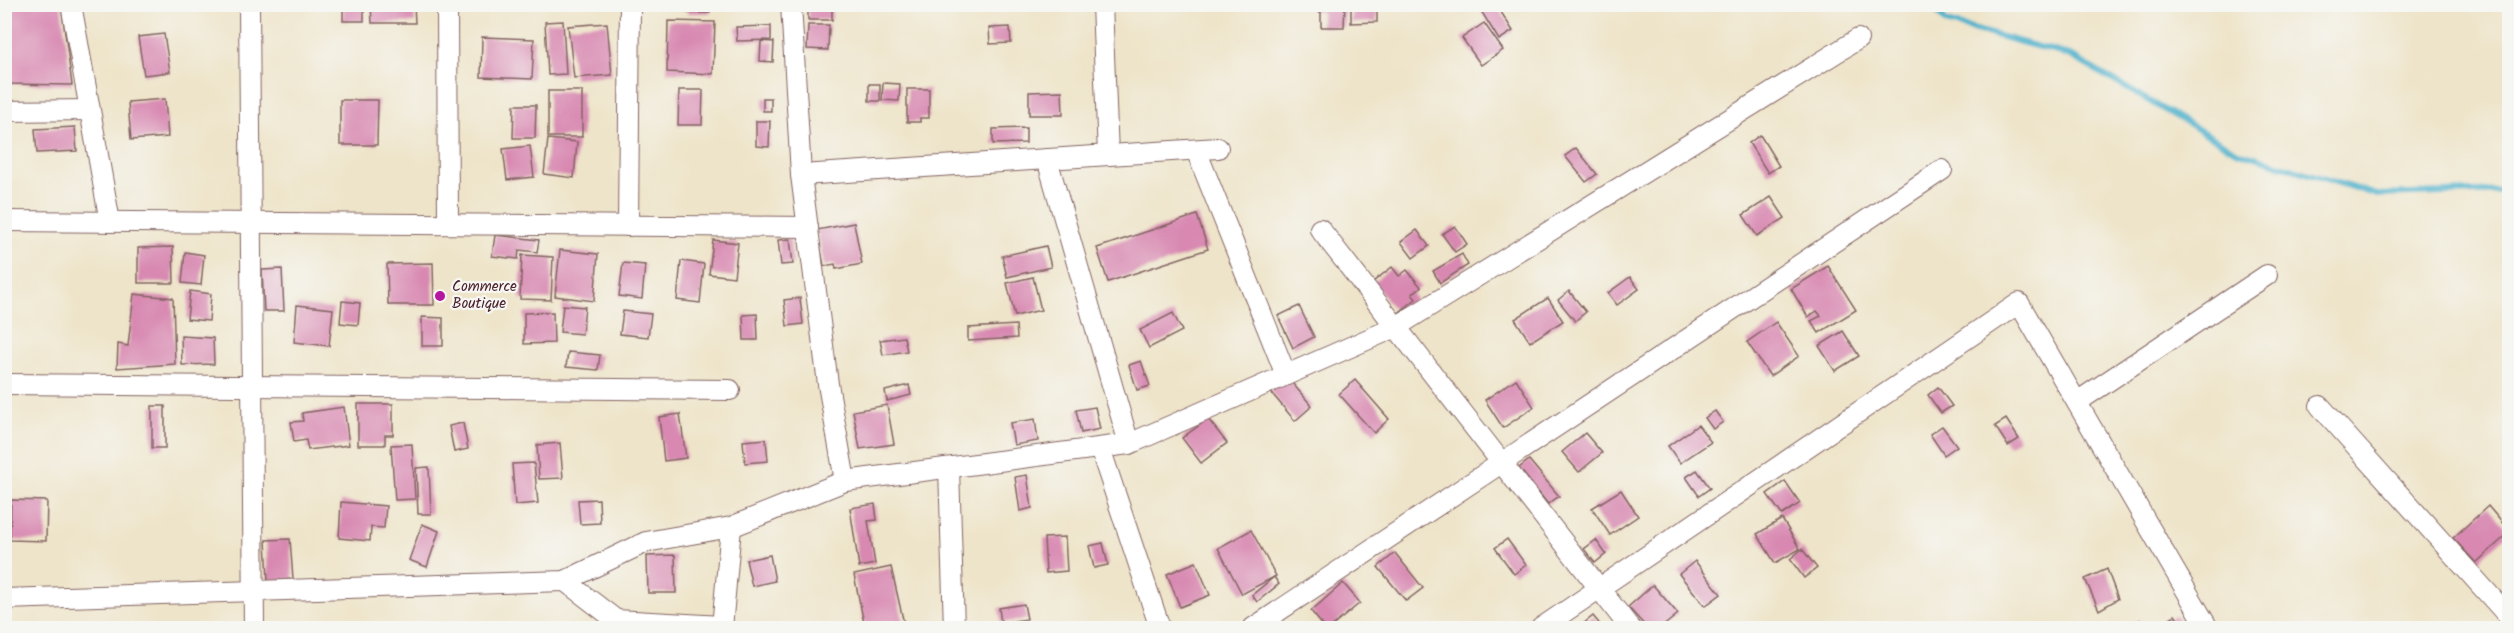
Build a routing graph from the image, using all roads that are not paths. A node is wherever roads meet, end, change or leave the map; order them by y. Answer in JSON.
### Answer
{"nodes":[{"id":1,"x":71,"y":4,"type":"edge"},
{"id":2,"x":249,"y":4,"type":"edge"},
{"id":3,"x":447,"y":4,"type":"edge"},
{"id":4,"x":630,"y":4,"type":"edge"},
{"id":5,"x":791,"y":4,"type":"edge"},
{"id":6,"x":1102,"y":4,"type":"edge"},
{"id":7,"x":1858,"y":39,"type":"dead end"},
{"id":8,"x":90,"y":110,"type":"junction"},
{"id":9,"x":4,"y":111,"type":"edge"},
{"id":10,"x":1218,"y":148,"type":"dead end"},
{"id":11,"x":1196,"y":150,"type":"junction"},
{"id":12,"x":1107,"y":155,"type":"junction"},
{"id":13,"x":1047,"y":159,"type":"junction"},
{"id":14,"x":1942,"y":170,"type":"dead end"},
{"id":15,"x":801,"y":175,"type":"junction"},
{"id":16,"x":4,"y":221,"type":"edge"},
{"id":17,"x":110,"y":222,"type":"junction"},
{"id":18,"x":251,"y":223,"type":"junction"},
{"id":19,"x":448,"y":224,"type":"junction"},
{"id":20,"x":628,"y":226,"type":"junction"},
{"id":21,"x":808,"y":227,"type":"junction"},
{"id":22,"x":1320,"y":229,"type":"dead end"},
{"id":23,"x":2267,"y":275,"type":"dead end"},
{"id":24,"x":1396,"y":327,"type":"junction"},
{"id":25,"x":1286,"y":375,"type":"junction"},
{"id":26,"x":4,"y":384,"type":"edge"},
{"id":27,"x":252,"y":386,"type":"junction"},
{"id":28,"x":730,"y":390,"type":"dead end"},
{"id":29,"x":2077,"y":402,"type":"junction"},
{"id":30,"x":2320,"y":406,"type":"dead end"},
{"id":31,"x":1129,"y":444,"type":"junction"},
{"id":32,"x":1100,"y":448,"type":"junction"},
{"id":33,"x":1501,"y":463,"type":"junction"},
{"id":34,"x":949,"y":468,"type":"junction"},
{"id":35,"x":845,"y":481,"type":"junction"},
{"id":36,"x":731,"y":527,"type":"junction"},
{"id":37,"x":565,"y":580,"type":"junction"},
{"id":38,"x":1599,"y":589,"type":"junction"},
{"id":39,"x":254,"y":590,"type":"junction"},
{"id":40,"x":4,"y":598,"type":"edge"},
{"id":41,"x":2510,"y":618,"type":"edge"},
{"id":42,"x":613,"y":624,"type":"edge"},
{"id":43,"x":722,"y":627,"type":"edge"},
{"id":44,"x":254,"y":628,"type":"edge"},
{"id":45,"x":954,"y":628,"type":"edge"},
{"id":46,"x":1160,"y":628,"type":"edge"},
{"id":47,"x":1253,"y":628,"type":"edge"},
{"id":48,"x":1541,"y":628,"type":"edge"},
{"id":49,"x":1630,"y":628,"type":"edge"},
{"id":50,"x":2208,"y":628,"type":"edge"}],
"edges":[{"from":1,"to":8,"type":"street"},
{"from":2,"to":18,"type":"street"},
{"from":3,"to":19,"type":"street"},
{"from":4,"to":20,"type":"street"},
{"from":5,"to":15,"type":"street"},
{"from":6,"to":12,"type":"street"},
{"from":7,"to":24,"type":"street"},
{"from":8,"to":9,"type":"street"},
{"from":8,"to":17,"type":"street"},
{"from":10,"to":11,"type":"street"},
{"from":11,"to":12,"type":"street"},
{"from":11,"to":25,"type":"street"},
{"from":12,"to":13,"type":"street"},
{"from":13,"to":15,"type":"street"},
{"from":13,"to":31,"type":"street"},
{"from":14,"to":33,"type":"street"},
{"from":15,"to":21,"type":"street"},
{"from":16,"to":17,"type":"street"},
{"from":17,"to":18,"type":"street"},
{"from":18,"to":19,"type":"street"},
{"from":18,"to":27,"type":"street"},
{"from":19,"to":20,"type":"street"},
{"from":20,"to":21,"type":"street"},
{"from":21,"to":35,"type":"street"},
{"from":22,"to":24,"type":"street"},
{"from":23,"to":29,"type":"street"},
{"from":24,"to":25,"type":"street"},
{"from":24,"to":33,"type":"street"},
{"from":25,"to":31,"type":"street"},
{"from":26,"to":27,"type":"street"},
{"from":27,"to":28,"type":"street"},
{"from":27,"to":39,"type":"street"},
{"from":29,"to":38,"type":"street"},
{"from":29,"to":50,"type":"street"},
{"from":30,"to":41,"type":"street"},
{"from":31,"to":32,"type":"street"},
{"from":32,"to":34,"type":"street"},
{"from":32,"to":46,"type":"street"},
{"from":33,"to":38,"type":"street"},
{"from":33,"to":47,"type":"street"},
{"from":34,"to":35,"type":"street"},
{"from":34,"to":45,"type":"street"},
{"from":35,"to":36,"type":"street"},
{"from":36,"to":37,"type":"street"},
{"from":36,"to":43,"type":"street"},
{"from":37,"to":39,"type":"street"},
{"from":37,"to":42,"type":"street"},
{"from":38,"to":48,"type":"street"},
{"from":38,"to":49,"type":"street"},
{"from":39,"to":40,"type":"street"},
{"from":39,"to":44,"type":"street"},
{"from":42,"to":43,"type":"street"}]}
